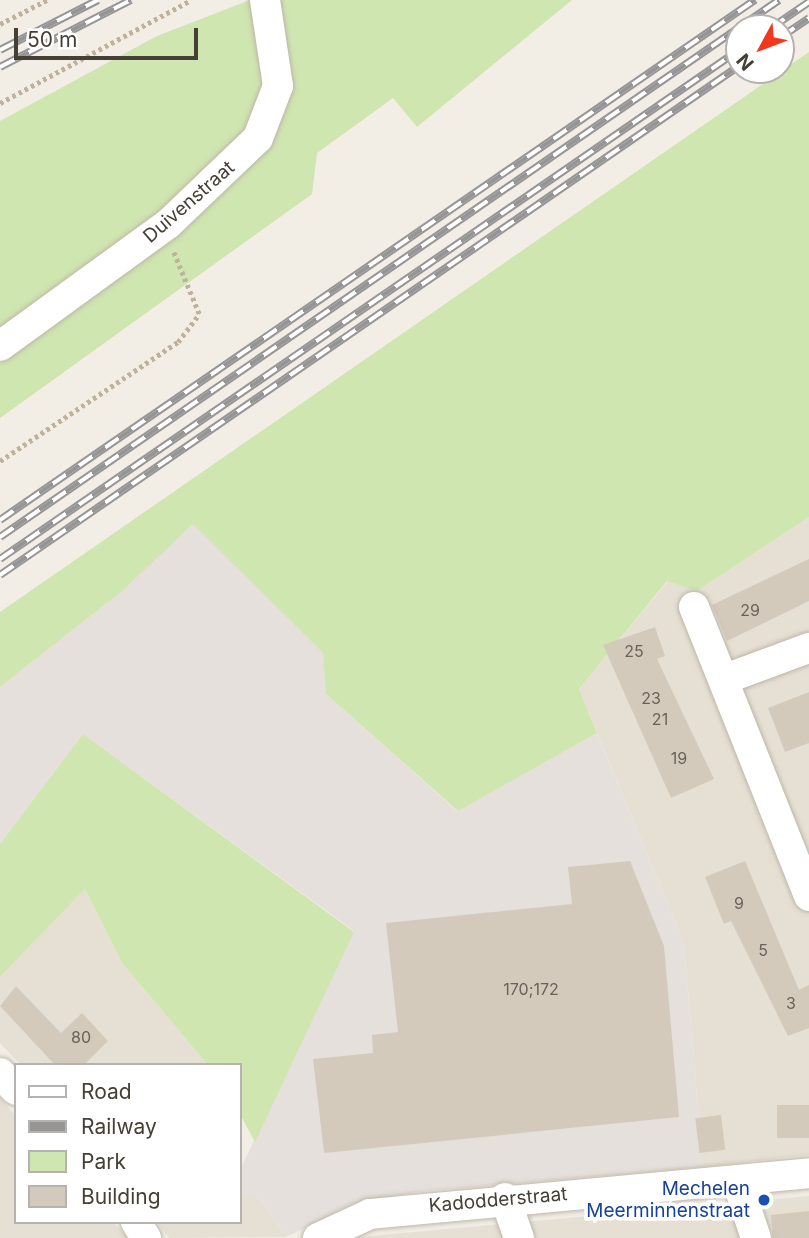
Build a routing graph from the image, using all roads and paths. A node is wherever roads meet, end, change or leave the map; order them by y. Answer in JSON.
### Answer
{"nodes":[{"id":1,"x":47,"y":0,"type":"edge"},
{"id":2,"x":191,"y":0,"type":"edge"},
{"id":3,"x":265,"y":0,"type":"edge"},
{"id":4,"x":0,"y":24,"type":"edge"},
{"id":5,"x":0,"y":103,"type":"edge"},
{"id":6,"x":158,"y":231,"type":"junction"},
{"id":7,"x":0,"y":346,"type":"edge"},
{"id":8,"x":0,"y":461,"type":"edge"},
{"id":9,"x":694,"y":607,"type":"dead end"},
{"id":10,"x":809,"y":648,"type":"edge"},
{"id":11,"x":725,"y":679,"type":"junction"},
{"id":12,"x":809,"y":895,"type":"edge"},
{"id":13,"x":0,"y":1073,"type":"edge"},
{"id":14,"x":14,"y":1088,"type":"edge"},
{"id":15,"x":809,"y":1173,"type":"edge"},
{"id":16,"x":737,"y":1181,"type":"junction"},
{"id":17,"x":505,"y":1198,"type":"junction"},
{"id":18,"x":318,"y":1238,"type":"edge"},
{"id":19,"x":519,"y":1238,"type":"edge"},
{"id":20,"x":756,"y":1238,"type":"edge"}],
"edges":[{"from":1,"to":4,"type":"path"},
{"from":2,"to":5,"type":"path"},
{"from":3,"to":6,"type":"street","name":"Duivenstraat"},
{"from":6,"to":7,"type":"street","name":"Duivenstraat"},
{"from":6,"to":8,"type":"path"},
{"from":9,"to":11,"type":"street"},
{"from":10,"to":11,"type":"street"},
{"from":11,"to":12,"type":"street"},
{"from":13,"to":14,"type":"street"},
{"from":15,"to":16,"type":"street","name":"Kadodderstraat"},
{"from":16,"to":17,"type":"street","name":"Kadodderstraat"},
{"from":16,"to":20,"type":"street"},
{"from":17,"to":18,"type":"street","name":"Kadodderstraat"},
{"from":17,"to":19,"type":"street"}]}
